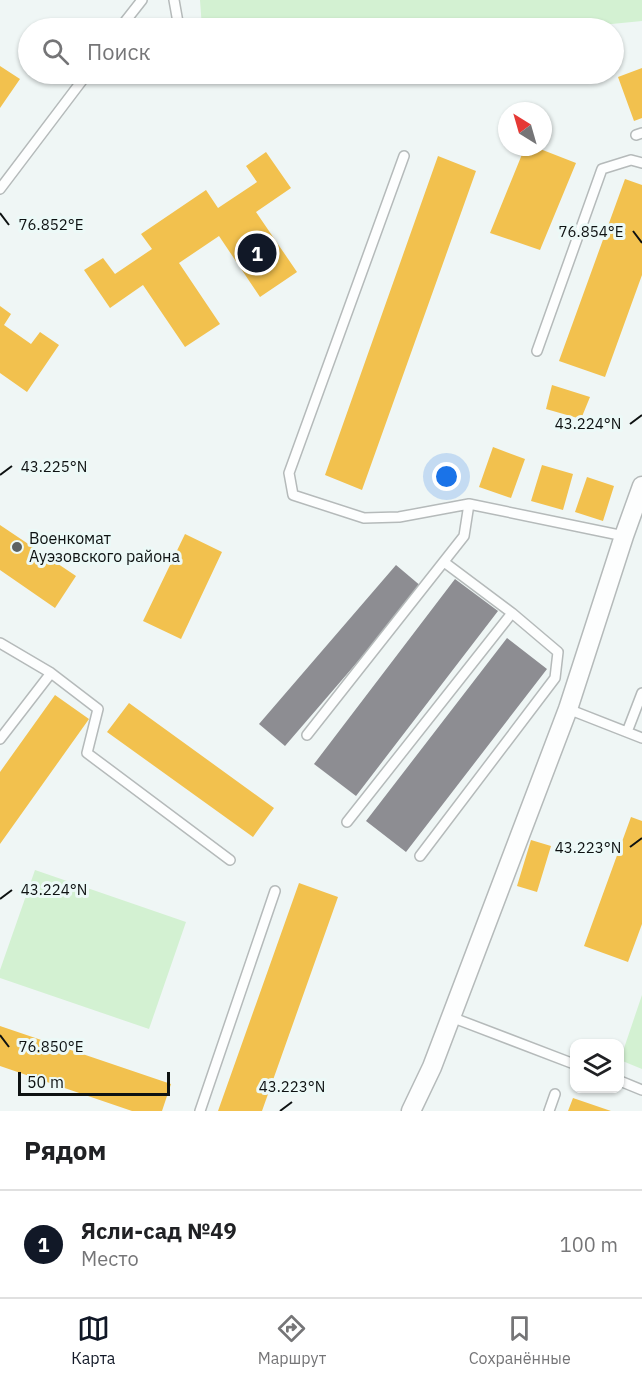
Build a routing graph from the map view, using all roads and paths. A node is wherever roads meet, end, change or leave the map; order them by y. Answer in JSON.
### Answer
{"nodes":[{"id":1,"x":142,"y":0,"type":"edge"},
{"id":2,"x":174,"y":0,"type":"edge"},
{"id":3,"x":128,"y":18,"type":"edge"},
{"id":4,"x":177,"y":18,"type":"edge"},
{"id":5,"x":79,"y":84,"type":"edge"},
{"id":6,"x":404,"y":156,"type":"dead end"},
{"id":7,"x":642,"y":163,"type":"edge"},
{"id":8,"x":0,"y":189,"type":"edge"},
{"id":9,"x":537,"y":351,"type":"dead end"},
{"id":10,"x":641,"y":489,"type":"edge"},
{"id":11,"x":469,"y":504,"type":"junction"},
{"id":12,"x":624,"y":536,"type":"junction"},
{"id":13,"x":444,"y":562,"type":"junction"},
{"id":14,"x":512,"y":612,"type":"junction"},
{"id":15,"x":0,"y":643,"type":"edge"},
{"id":16,"x":51,"y":673,"type":"junction"},
{"id":17,"x":642,"y":693,"type":"edge"},
{"id":18,"x":568,"y":709,"type":"junction"},
{"id":19,"x":627,"y":732,"type":"junction"},
{"id":20,"x":307,"y":735,"type":"dead end"},
{"id":21,"x":642,"y":738,"type":"edge"},
{"id":22,"x":0,"y":739,"type":"edge"},
{"id":23,"x":346,"y":822,"type":"dead end"},
{"id":24,"x":420,"y":855,"type":"dead end"},
{"id":25,"x":230,"y":860,"type":"dead end"},
{"id":26,"x":275,"y":891,"type":"dead end"},
{"id":27,"x":450,"y":1017,"type":"junction"},
{"id":28,"x":570,"y":1062,"type":"edge"},
{"id":29,"x":624,"y":1083,"type":"edge"},
{"id":30,"x":642,"y":1090,"type":"edge"},
{"id":31,"x":555,"y":1094,"type":"dead end"},
{"id":32,"x":200,"y":1111,"type":"edge"},
{"id":33,"x":411,"y":1111,"type":"edge"},
{"id":34,"x":549,"y":1111,"type":"edge"}],
"edges":[{"from":1,"to":3,"type":"lane"},
{"from":2,"to":4,"type":"lane"},
{"from":5,"to":8,"type":"lane"},
{"from":6,"to":11,"type":"lane"},
{"from":7,"to":9,"type":"lane"},
{"from":10,"to":12,"type":"street"},
{"from":11,"to":12,"type":"lane"},
{"from":11,"to":13,"type":"lane"},
{"from":12,"to":18,"type":"street"},
{"from":13,"to":14,"type":"lane"},
{"from":13,"to":20,"type":"lane"},
{"from":14,"to":23,"type":"lane"},
{"from":14,"to":24,"type":"lane"},
{"from":15,"to":16,"type":"lane"},
{"from":16,"to":22,"type":"lane"},
{"from":16,"to":25,"type":"lane"},
{"from":17,"to":19,"type":"lane"},
{"from":18,"to":19,"type":"lane"},
{"from":18,"to":27,"type":"street"},
{"from":19,"to":21,"type":"lane"},
{"from":26,"to":32,"type":"lane"},
{"from":27,"to":28,"type":"lane"},
{"from":27,"to":33,"type":"street"},
{"from":29,"to":30,"type":"lane"},
{"from":31,"to":34,"type":"lane"}]}
